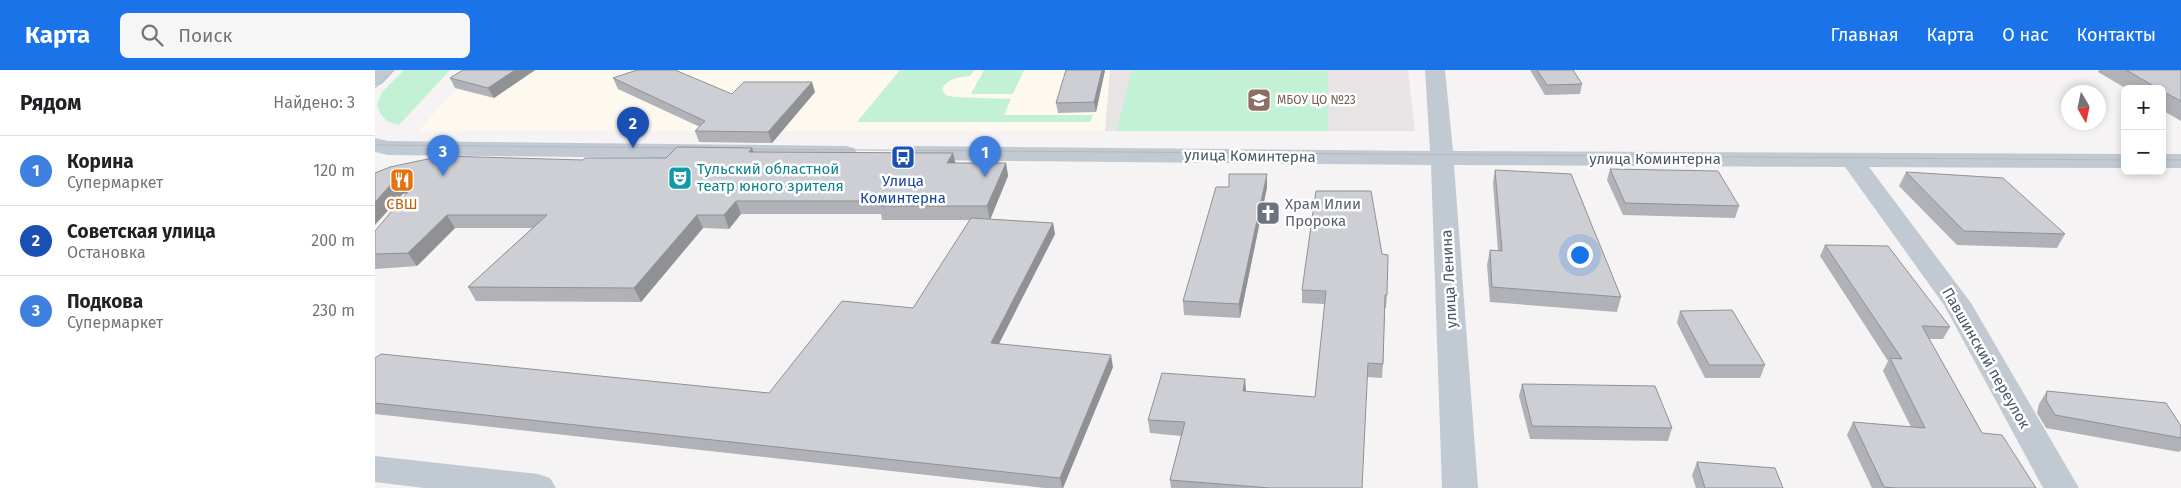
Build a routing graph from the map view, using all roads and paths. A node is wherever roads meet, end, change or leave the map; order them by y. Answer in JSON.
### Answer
{"nodes":[{"id":1,"x":385,"y":70,"type":"edge"},
{"id":2,"x":1435,"y":70,"type":"edge"},
{"id":3,"x":375,"y":80,"type":"edge"},
{"id":4,"x":382,"y":146,"type":"edge"},
{"id":5,"x":865,"y":153,"type":"edge"},
{"id":6,"x":895,"y":153,"type":"edge"},
{"id":7,"x":1442,"y":158,"type":"junction"},
{"id":8,"x":1851,"y":159,"type":"junction"},
{"id":9,"x":2121,"y":161,"type":"edge"},
{"id":10,"x":2166,"y":161,"type":"edge"},
{"id":11,"x":2181,"y":162,"type":"edge"},
{"id":12,"x":375,"y":469,"type":"edge"},
{"id":13,"x":538,"y":488,"type":"edge"},
{"id":14,"x":1460,"y":488,"type":"edge"},
{"id":15,"x":2061,"y":488,"type":"edge"}],
"edges":[{"from":1,"to":3,"type":"street"},
{"from":2,"to":7,"type":"street","name":"улица Ленина"},
{"from":4,"to":5,"type":"street"},
{"from":6,"to":7,"type":"street","name":"улица Коминтерна"},
{"from":7,"to":8,"type":"street","name":"улица Коминтерна"},
{"from":7,"to":14,"type":"street","name":"улица Ленина"},
{"from":8,"to":9,"type":"street","name":"улица Коминтерна"},
{"from":8,"to":15,"type":"street","name":"Павшинский переулок"},
{"from":10,"to":11,"type":"street"},
{"from":12,"to":13,"type":"street"}]}
